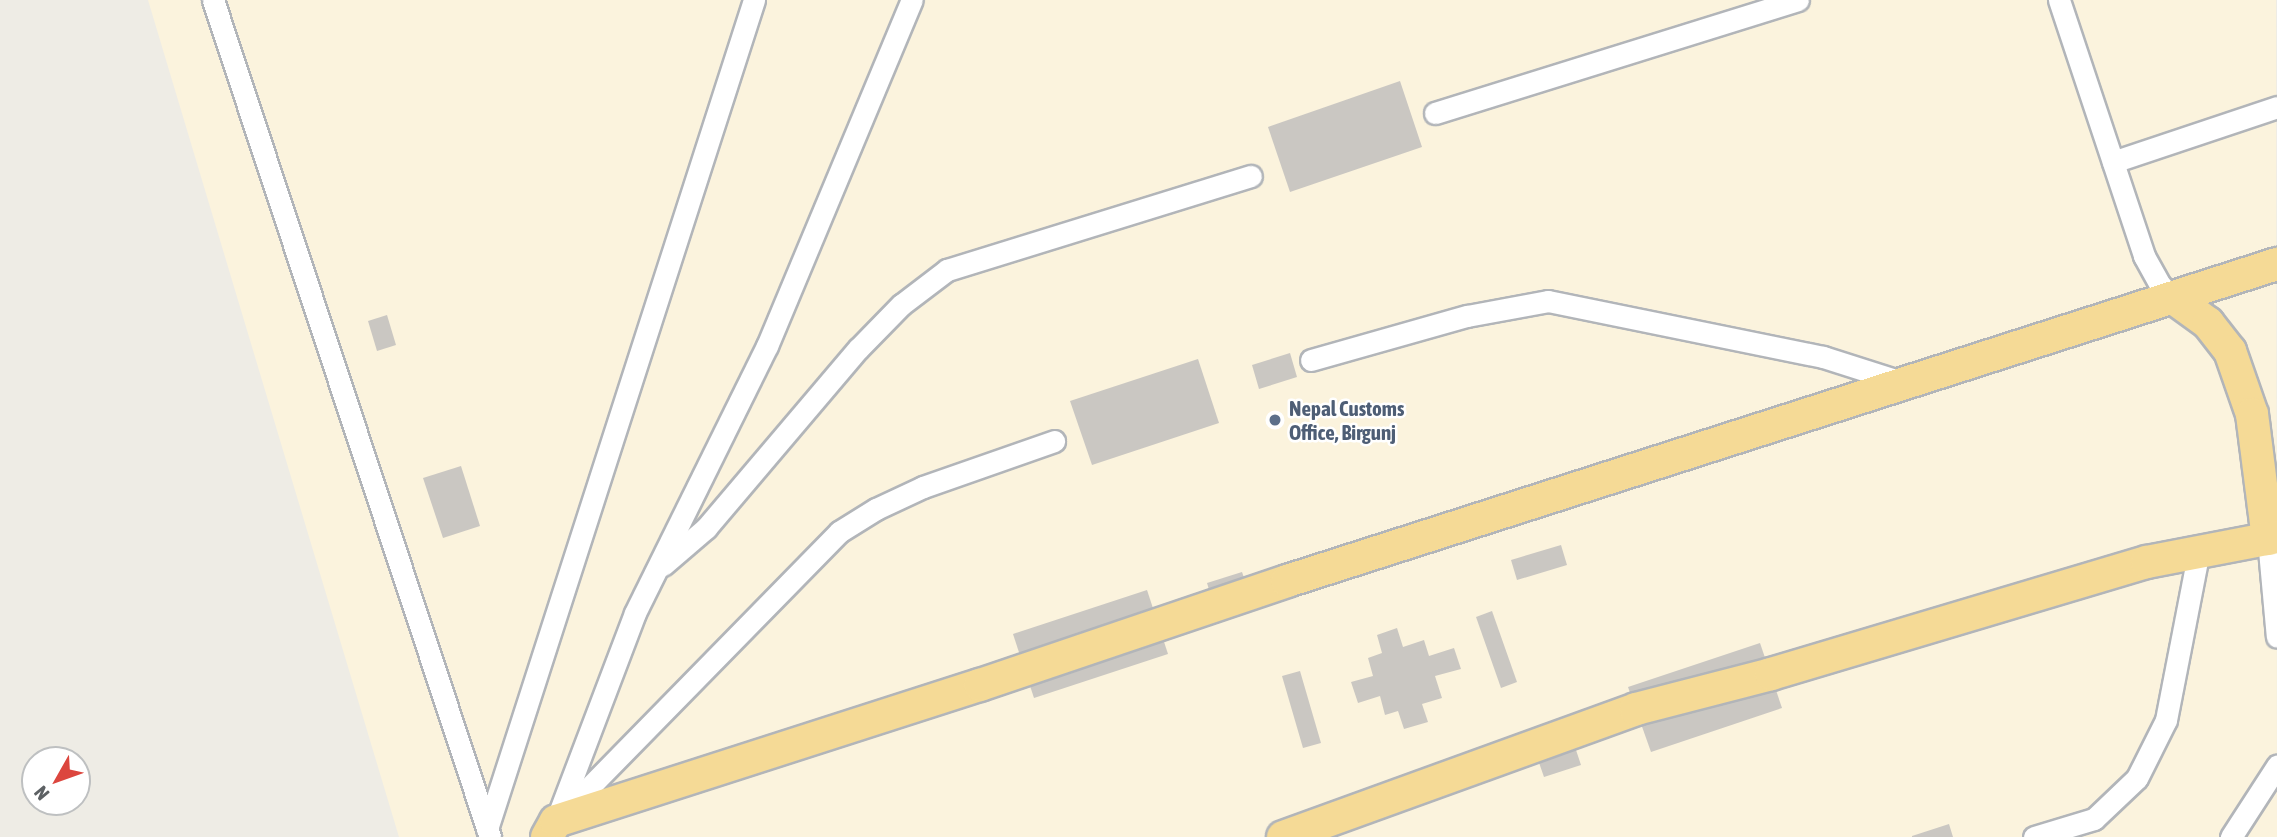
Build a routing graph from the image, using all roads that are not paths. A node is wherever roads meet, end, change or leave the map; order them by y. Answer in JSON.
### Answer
{"nodes":[{"id":1,"x":213,"y":0,"type":"edge"},
{"id":2,"x":754,"y":0,"type":"edge"},
{"id":3,"x":912,"y":0,"type":"edge"},
{"id":4,"x":1798,"y":0,"type":"edge"},
{"id":5,"x":2059,"y":0,"type":"edge"},
{"id":6,"x":2277,"y":107,"type":"edge"},
{"id":7,"x":1435,"y":113,"type":"dead end"},
{"id":8,"x":2113,"y":162,"type":"junction"},
{"id":9,"x":1251,"y":176,"type":"dead end"},
{"id":10,"x":2277,"y":264,"type":"edge"},
{"id":11,"x":2175,"y":299,"type":"junction"},
{"id":12,"x":1311,"y":360,"type":"dead end"},
{"id":13,"x":1905,"y":383,"type":"junction"},
{"id":14,"x":1054,"y":441,"type":"dead end"},
{"id":15,"x":2272,"y":538,"type":"edge"},
{"id":16,"x":2199,"y":551,"type":"junction"},
{"id":17,"x":656,"y":570,"type":"junction"},
{"id":18,"x":2277,"y":637,"type":"edge"},
{"id":19,"x":2277,"y":766,"type":"edge"},
{"id":20,"x":551,"y":829,"type":"edge"},
{"id":21,"x":488,"y":833,"type":"edge"},
{"id":22,"x":1283,"y":837,"type":"edge"},
{"id":23,"x":2034,"y":837,"type":"edge"},
{"id":24,"x":2231,"y":837,"type":"edge"}],
"edges":[{"from":1,"to":21,"type":"lane"},
{"from":2,"to":21,"type":"lane"},
{"from":3,"to":17,"type":"lane"},
{"from":4,"to":7,"type":"lane"},
{"from":5,"to":8,"type":"lane"},
{"from":6,"to":8,"type":"lane"},
{"from":8,"to":11,"type":"lane"},
{"from":9,"to":17,"type":"lane"},
{"from":10,"to":11,"type":"highway"},
{"from":11,"to":13,"type":"highway"},
{"from":11,"to":15,"type":"highway"},
{"from":12,"to":13,"type":"lane"},
{"from":13,"to":20,"type":"highway"},
{"from":14,"to":20,"type":"lane"},
{"from":15,"to":16,"type":"highway"},
{"from":15,"to":18,"type":"lane"},
{"from":16,"to":22,"type":"highway"},
{"from":16,"to":23,"type":"lane"},
{"from":17,"to":20,"type":"lane"},
{"from":19,"to":24,"type":"lane"}]}
